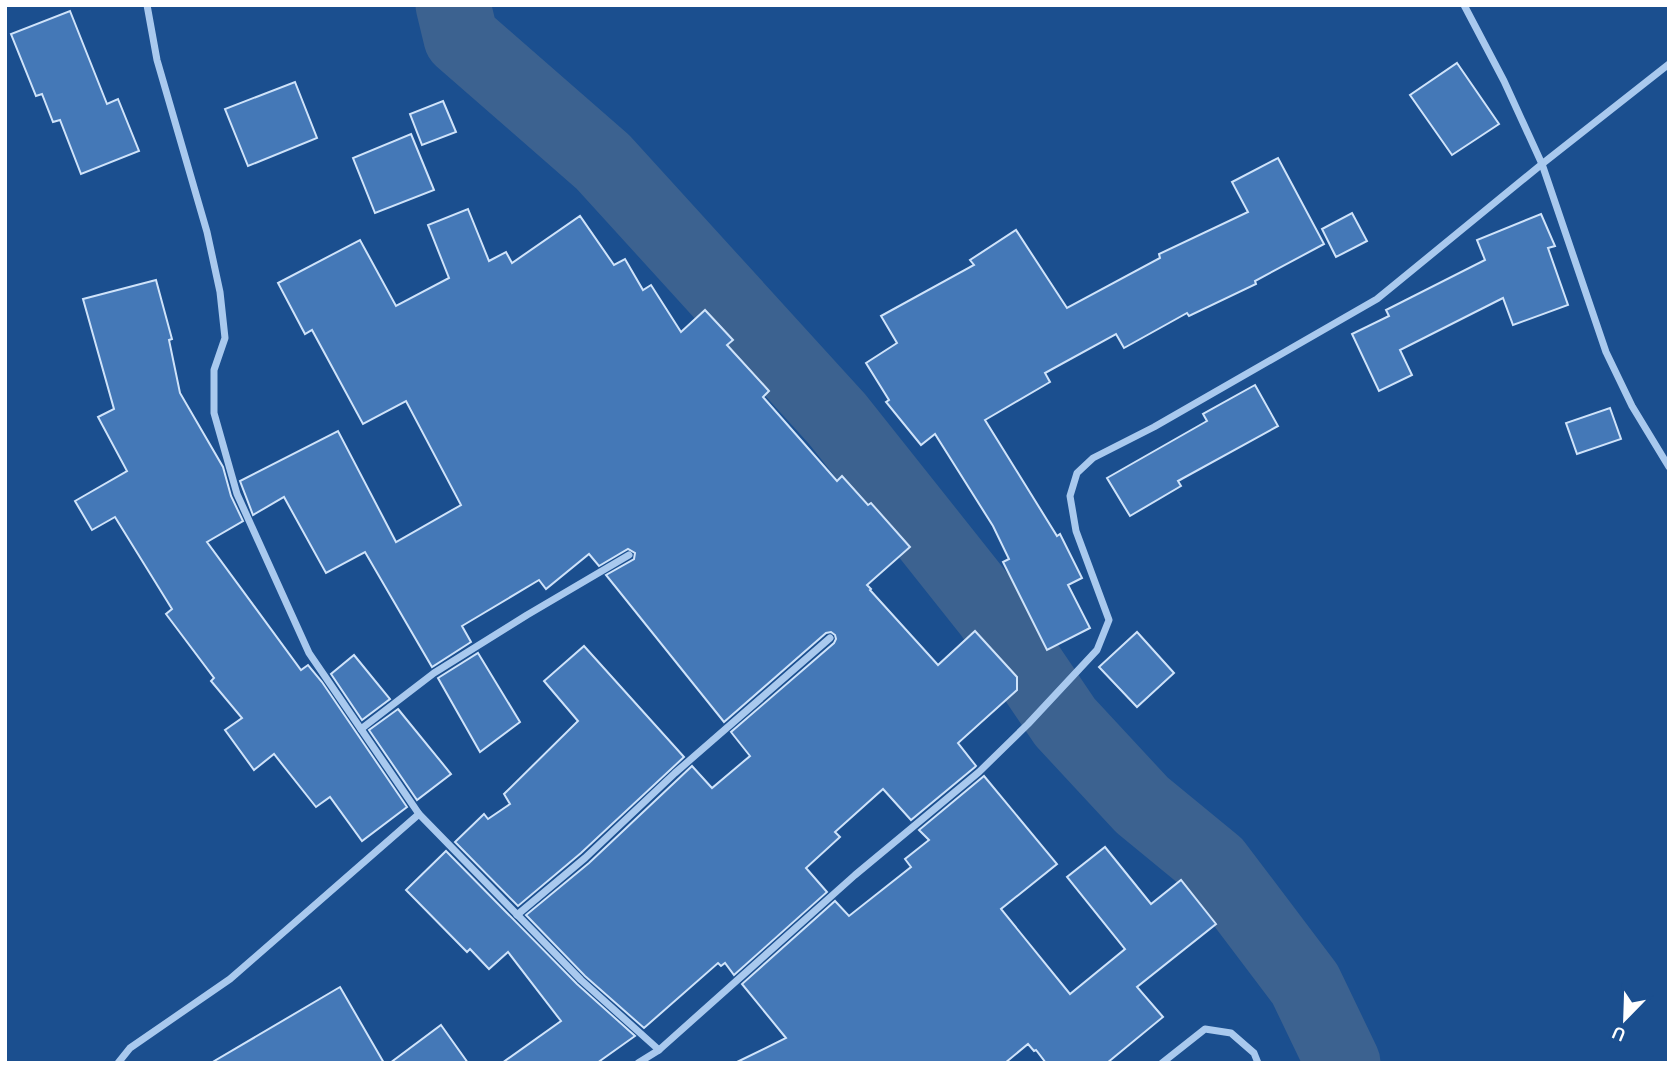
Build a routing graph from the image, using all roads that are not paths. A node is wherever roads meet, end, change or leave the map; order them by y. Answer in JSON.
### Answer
{"nodes":[{"id":1,"x":147,"y":5,"type":"edge"},
{"id":2,"x":1464,"y":5,"type":"edge"},
{"id":3,"x":1669,"y":64,"type":"edge"},
{"id":4,"x":1542,"y":163,"type":"junction"},
{"id":5,"x":1669,"y":467,"type":"edge"},
{"id":6,"x":629,"y":555,"type":"dead end"},
{"id":7,"x":830,"y":638,"type":"dead end"},
{"id":8,"x":361,"y":729,"type":"junction"},
{"id":9,"x":419,"y":814,"type":"junction"},
{"id":10,"x":517,"y":915,"type":"junction"},
{"id":11,"x":659,"y":1050,"type":"junction"},
{"id":12,"x":118,"y":1063,"type":"edge"},
{"id":13,"x":638,"y":1063,"type":"edge"},
{"id":14,"x":1162,"y":1063,"type":"edge"},
{"id":15,"x":1258,"y":1063,"type":"edge"}],
"edges":[{"from":1,"to":8,"type":"street"},
{"from":2,"to":4,"type":"street"},
{"from":3,"to":4,"type":"street"},
{"from":4,"to":5,"type":"street"},
{"from":4,"to":11,"type":"street"},
{"from":6,"to":8,"type":"street"},
{"from":7,"to":10,"type":"street"},
{"from":8,"to":9,"type":"street"},
{"from":9,"to":10,"type":"street"},
{"from":9,"to":12,"type":"street"},
{"from":10,"to":11,"type":"street"},
{"from":11,"to":13,"type":"street"},
{"from":14,"to":15,"type":"street"}]}
